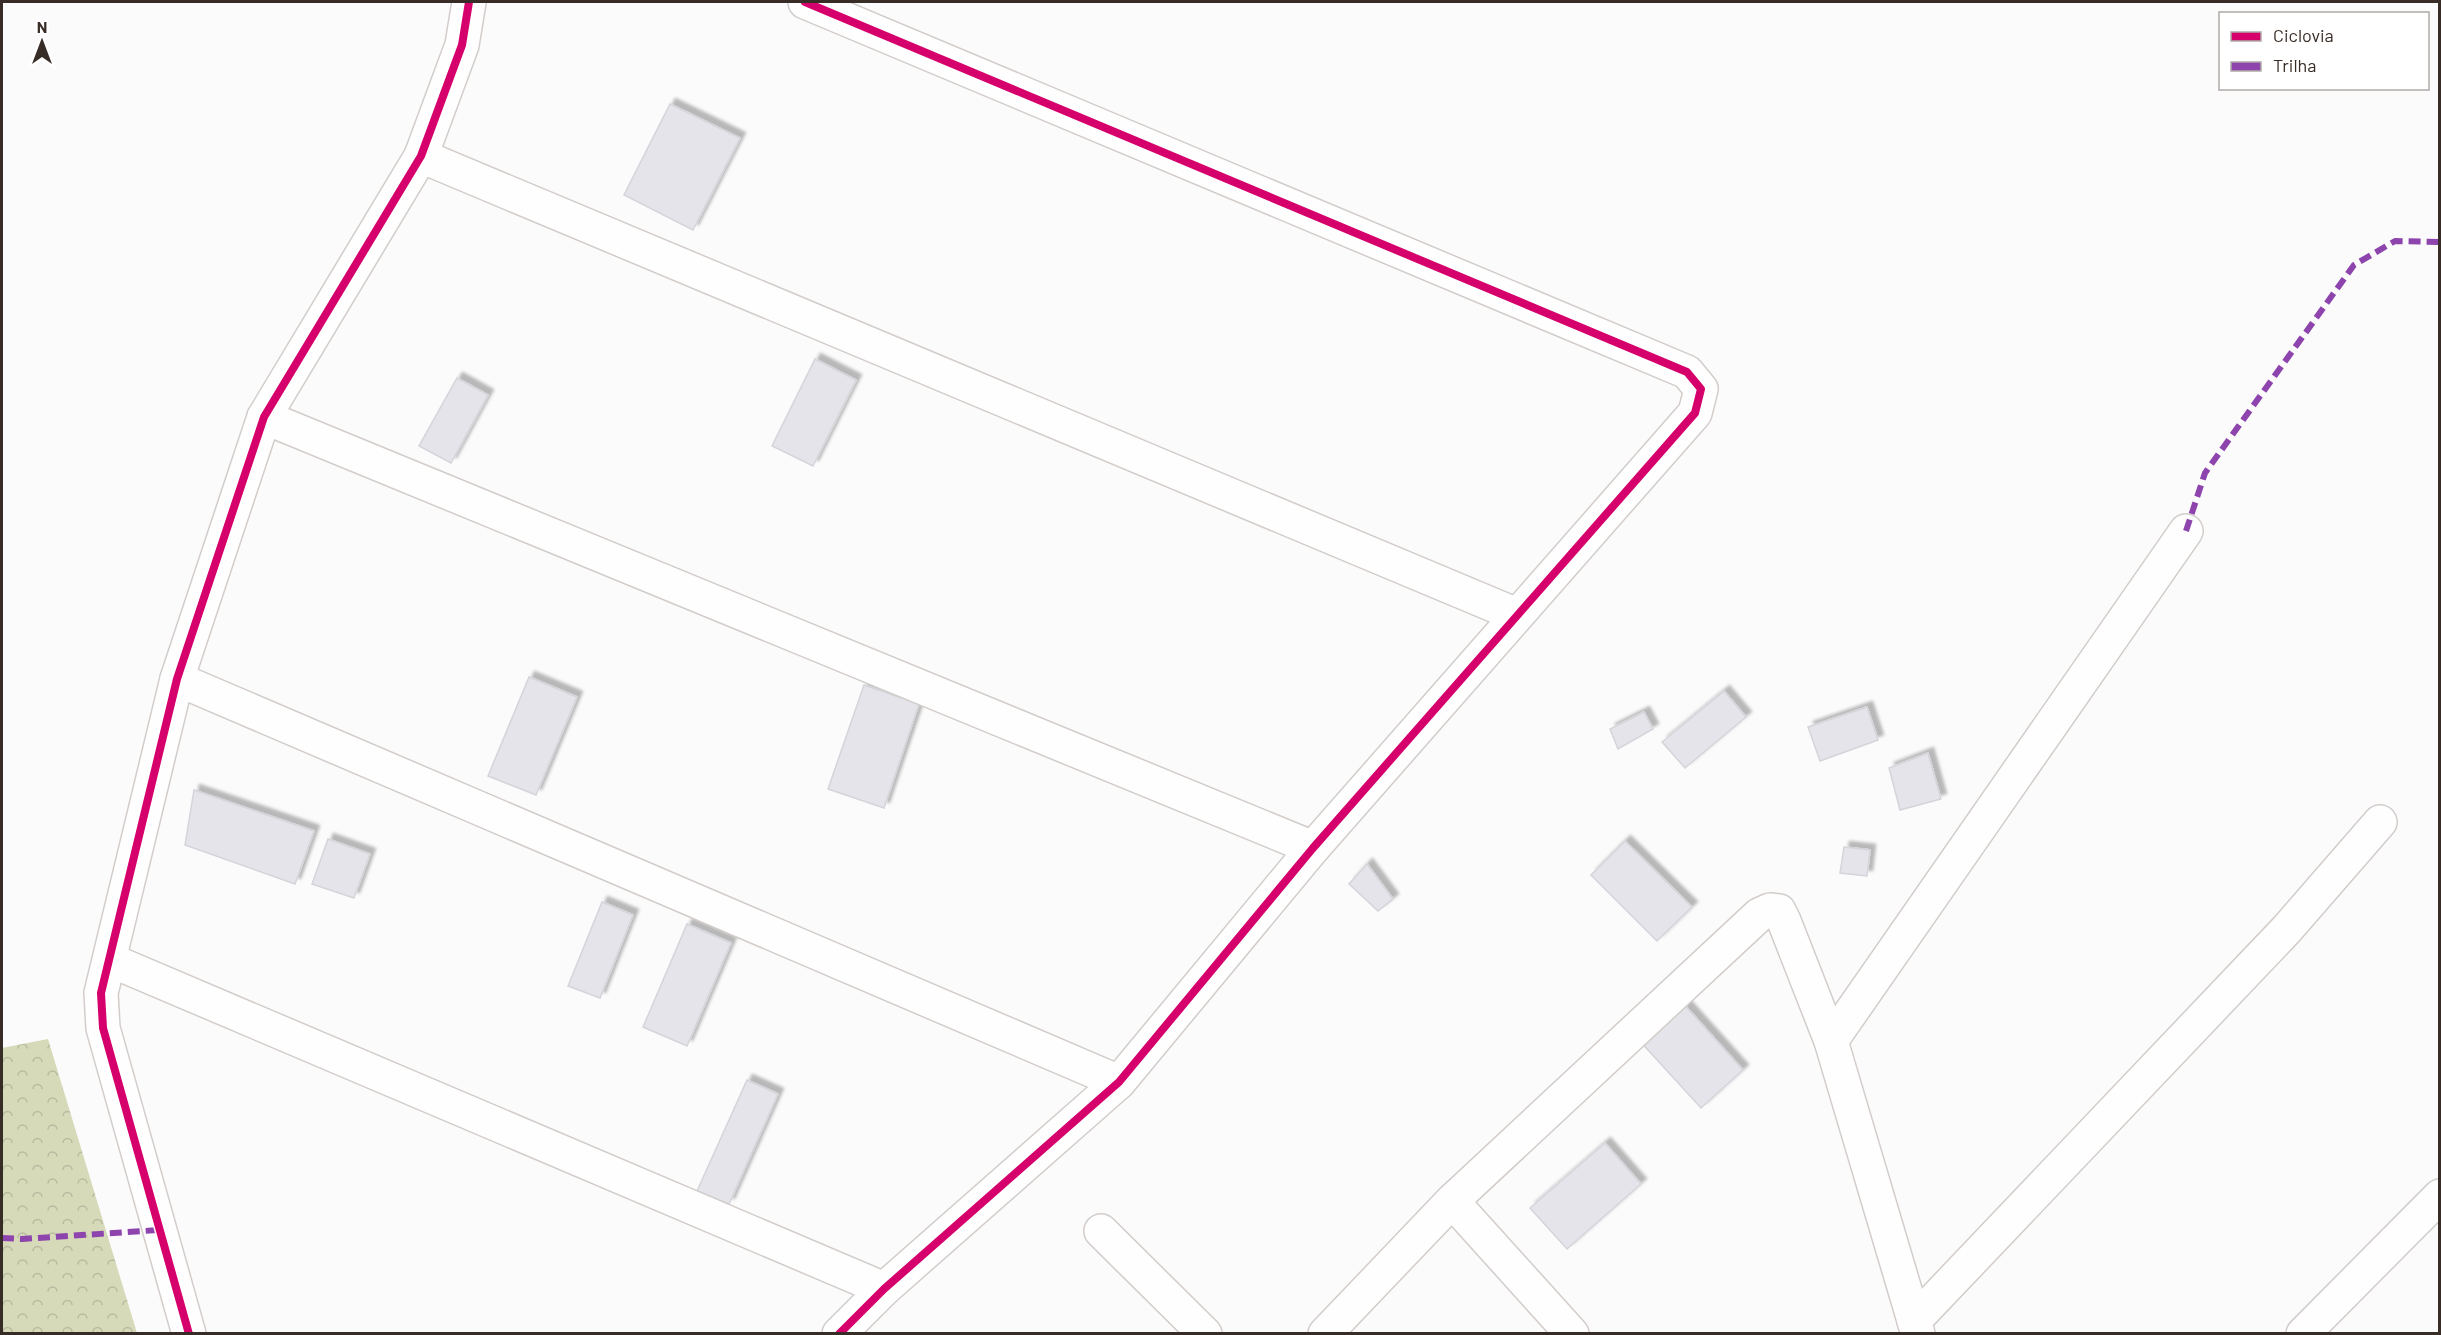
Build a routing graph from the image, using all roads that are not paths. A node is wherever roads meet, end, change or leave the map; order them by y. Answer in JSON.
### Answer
{"nodes":[{"id":1,"x":469,"y":2,"type":"edge"},
{"id":2,"x":805,"y":2,"type":"edge"},
{"id":3,"x":421,"y":156,"type":"junction"},
{"id":4,"x":264,"y":417,"type":"junction"},
{"id":5,"x":2186,"y":531,"type":"dead end"},
{"id":6,"x":1517,"y":615,"type":"junction"},
{"id":7,"x":177,"y":679,"type":"junction"},
{"id":8,"x":2380,"y":822,"type":"dead end"},
{"id":9,"x":1313,"y":849,"type":"junction"},
{"id":10,"x":110,"y":960,"type":"junction"},
{"id":11,"x":1832,"y":1041,"type":"junction"},
{"id":12,"x":1119,"y":1082,"type":"junction"},
{"id":13,"x":2439,"y":1196,"type":"edge"},
{"id":14,"x":1452,"y":1201,"type":"junction"},
{"id":15,"x":1101,"y":1232,"type":"dead end"},
{"id":16,"x":884,"y":1289,"type":"junction"},
{"id":17,"x":1916,"y":1327,"type":"edge"},
{"id":18,"x":193,"y":1332,"type":"edge"},
{"id":19,"x":839,"y":1334,"type":"edge"},
{"id":20,"x":1205,"y":1334,"type":"edge"},
{"id":21,"x":1325,"y":1334,"type":"edge"},
{"id":22,"x":1572,"y":1334,"type":"edge"},
{"id":23,"x":2304,"y":1334,"type":"edge"}],
"edges":[{"from":1,"to":3,"type":"street"},
{"from":2,"to":6,"type":"street"},
{"from":3,"to":4,"type":"street"},
{"from":3,"to":6,"type":"street"},
{"from":4,"to":7,"type":"street"},
{"from":4,"to":9,"type":"street"},
{"from":5,"to":11,"type":"street"},
{"from":6,"to":9,"type":"street"},
{"from":7,"to":10,"type":"street"},
{"from":7,"to":12,"type":"street"},
{"from":8,"to":17,"type":"street"},
{"from":9,"to":12,"type":"street"},
{"from":10,"to":16,"type":"street"},
{"from":10,"to":18,"type":"street"},
{"from":11,"to":14,"type":"street"},
{"from":11,"to":17,"type":"street"},
{"from":12,"to":16,"type":"street"},
{"from":13,"to":23,"type":"street"},
{"from":14,"to":21,"type":"street"},
{"from":14,"to":22,"type":"street"},
{"from":15,"to":20,"type":"street"},
{"from":16,"to":19,"type":"street"}]}
